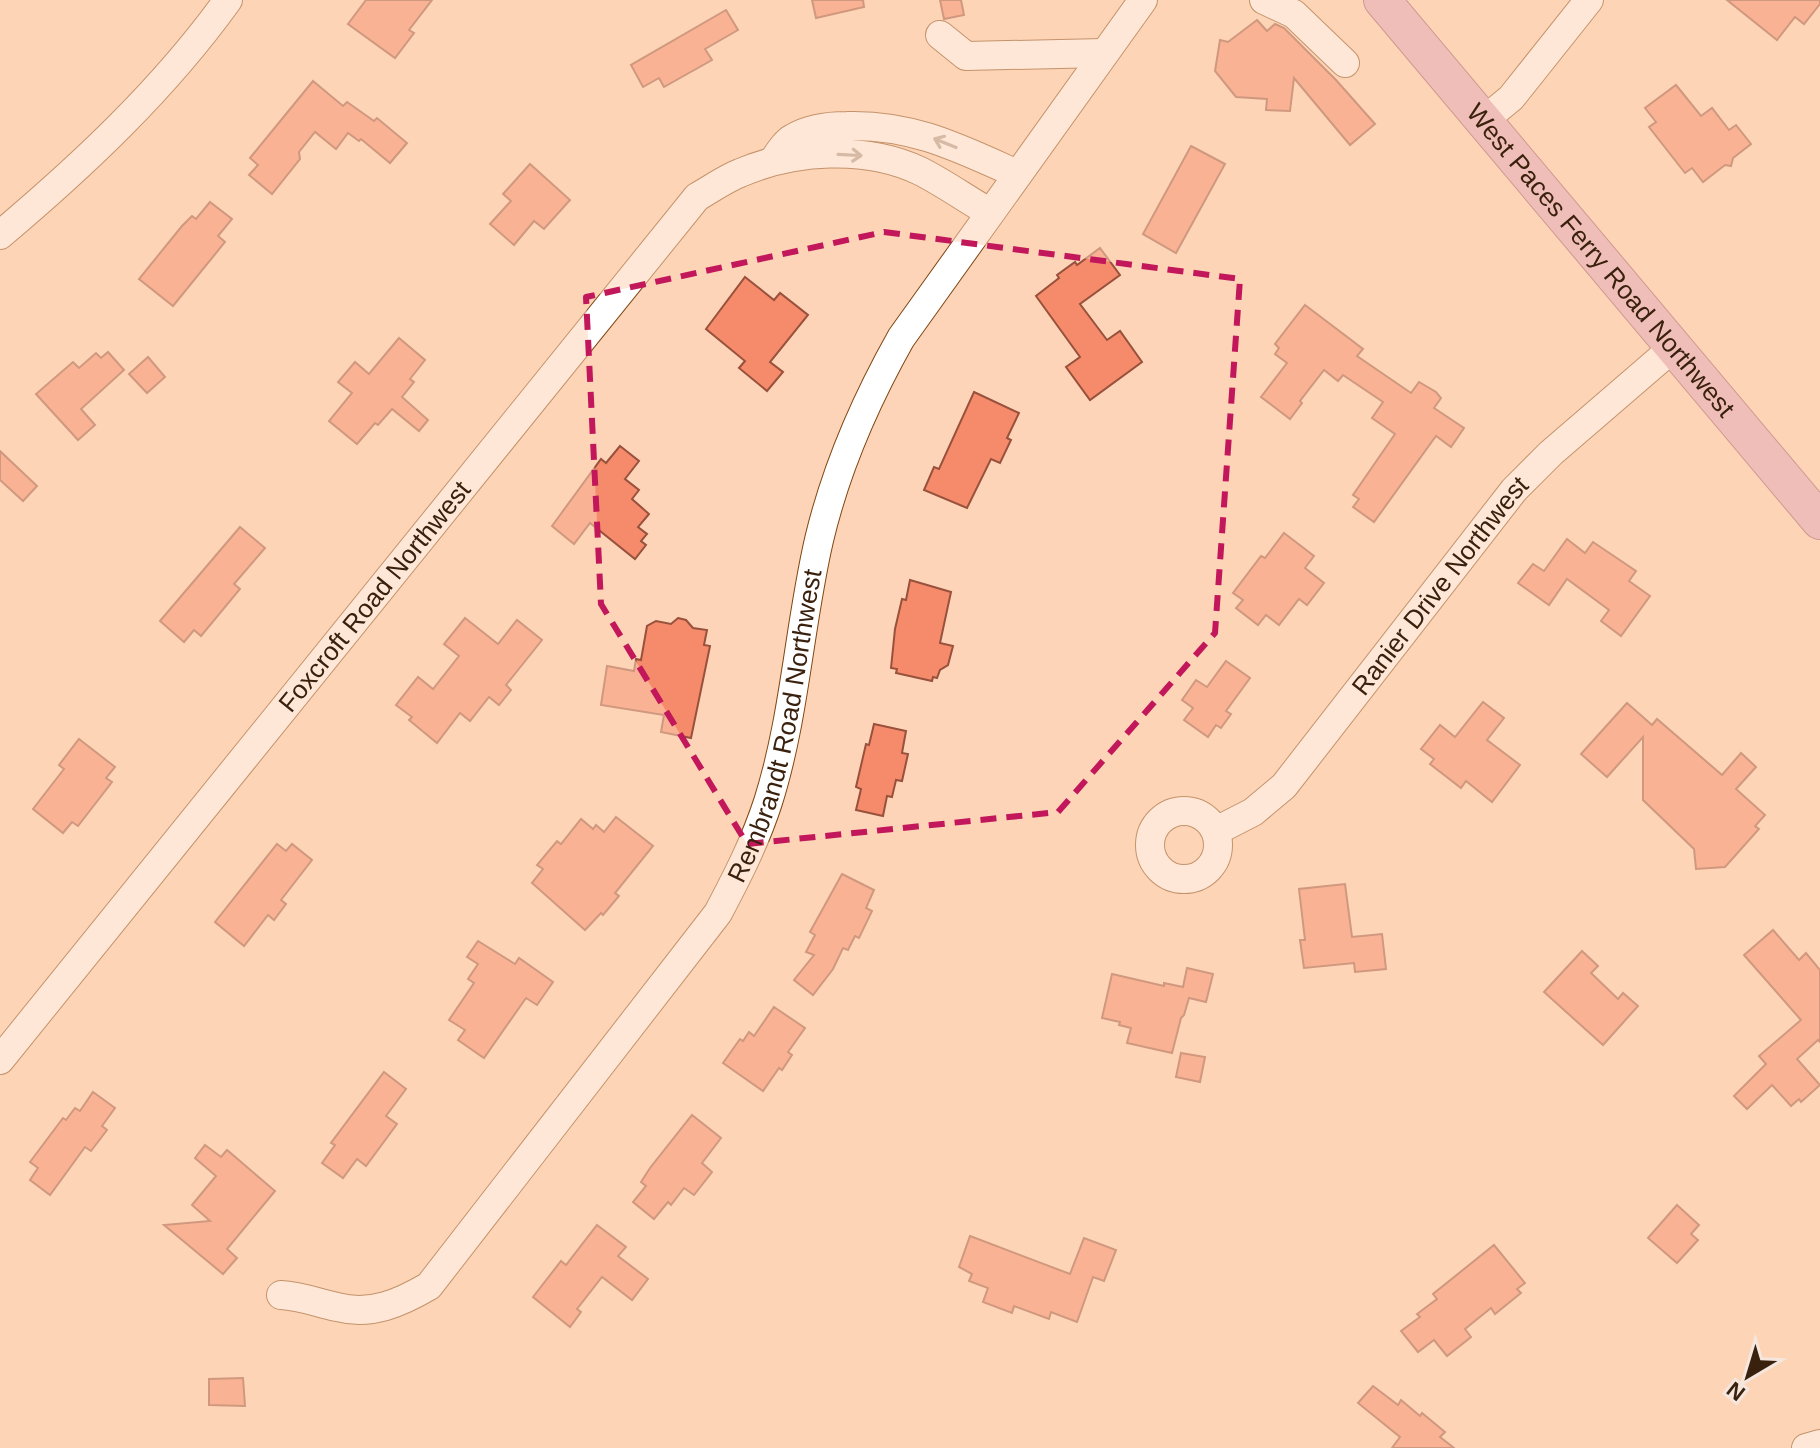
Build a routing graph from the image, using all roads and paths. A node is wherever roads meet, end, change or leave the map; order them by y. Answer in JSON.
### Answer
{"nodes":[{"id":1,"x":228,"y":0,"type":"edge"},
{"id":2,"x":1143,"y":0,"type":"edge"},
{"id":3,"x":1264,"y":0,"type":"edge"},
{"id":4,"x":1382,"y":0,"type":"edge"},
{"id":5,"x":1589,"y":0,"type":"edge"},
{"id":6,"x":940,"y":35,"type":"dead end"},
{"id":7,"x":1104,"y":53,"type":"junction"},
{"id":8,"x":1345,"y":63,"type":"dead end"},
{"id":9,"x":1483,"y":121,"type":"junction"},
{"id":10,"x":773,"y":161,"type":"junction"},
{"id":11,"x":1017,"y":174,"type":"junction"},
{"id":12,"x":989,"y":212,"type":"junction"},
{"id":13,"x":0,"y":235,"type":"edge"},
{"id":14,"x":1674,"y":347,"type":"junction"},
{"id":15,"x":1820,"y":521,"type":"edge"},
{"id":16,"x":1216,"y":831,"type":"dead end"},
{"id":17,"x":0,"y":1060,"type":"edge"},
{"id":18,"x":281,"y":1295,"type":"dead end"},
{"id":19,"x":1820,"y":1444,"type":"edge"},
{"id":20,"x":1806,"y":1448,"type":"edge"}],
"edges":[{"from":1,"to":13,"type":"street"},
{"from":2,"to":7,"type":"street","name":"Rembrandt Road Northwest"},
{"from":3,"to":8,"type":"street"},
{"from":4,"to":9,"type":"main road","name":"West Paces Ferry Road Northwest"},
{"from":5,"to":9,"type":"street"},
{"from":6,"to":7,"type":"street"},
{"from":7,"to":11,"type":"street","name":"Rembrandt Road Northwest"},
{"from":9,"to":14,"type":"main road","name":"West Paces Ferry Road Northwest"},
{"from":11,"to":10,"type":"street","name":"Foxcroft Road Northwest","one_way":true},
{"from":10,"to":12,"type":"street","name":"Foxcroft Road Northwest","one_way":true},
{"from":10,"to":17,"type":"street","name":"Foxcroft Road Northwest"},
{"from":11,"to":12,"type":"street","name":"Rembrandt Road Northwest"},
{"from":12,"to":18,"type":"street","name":"Rembrandt Road Northwest"},
{"from":14,"to":15,"type":"main road","name":"West Paces Ferry Road Northwest"},
{"from":14,"to":16,"type":"street","name":"Ranier Drive Northwest"},
{"from":19,"to":20,"type":"street"}]}
